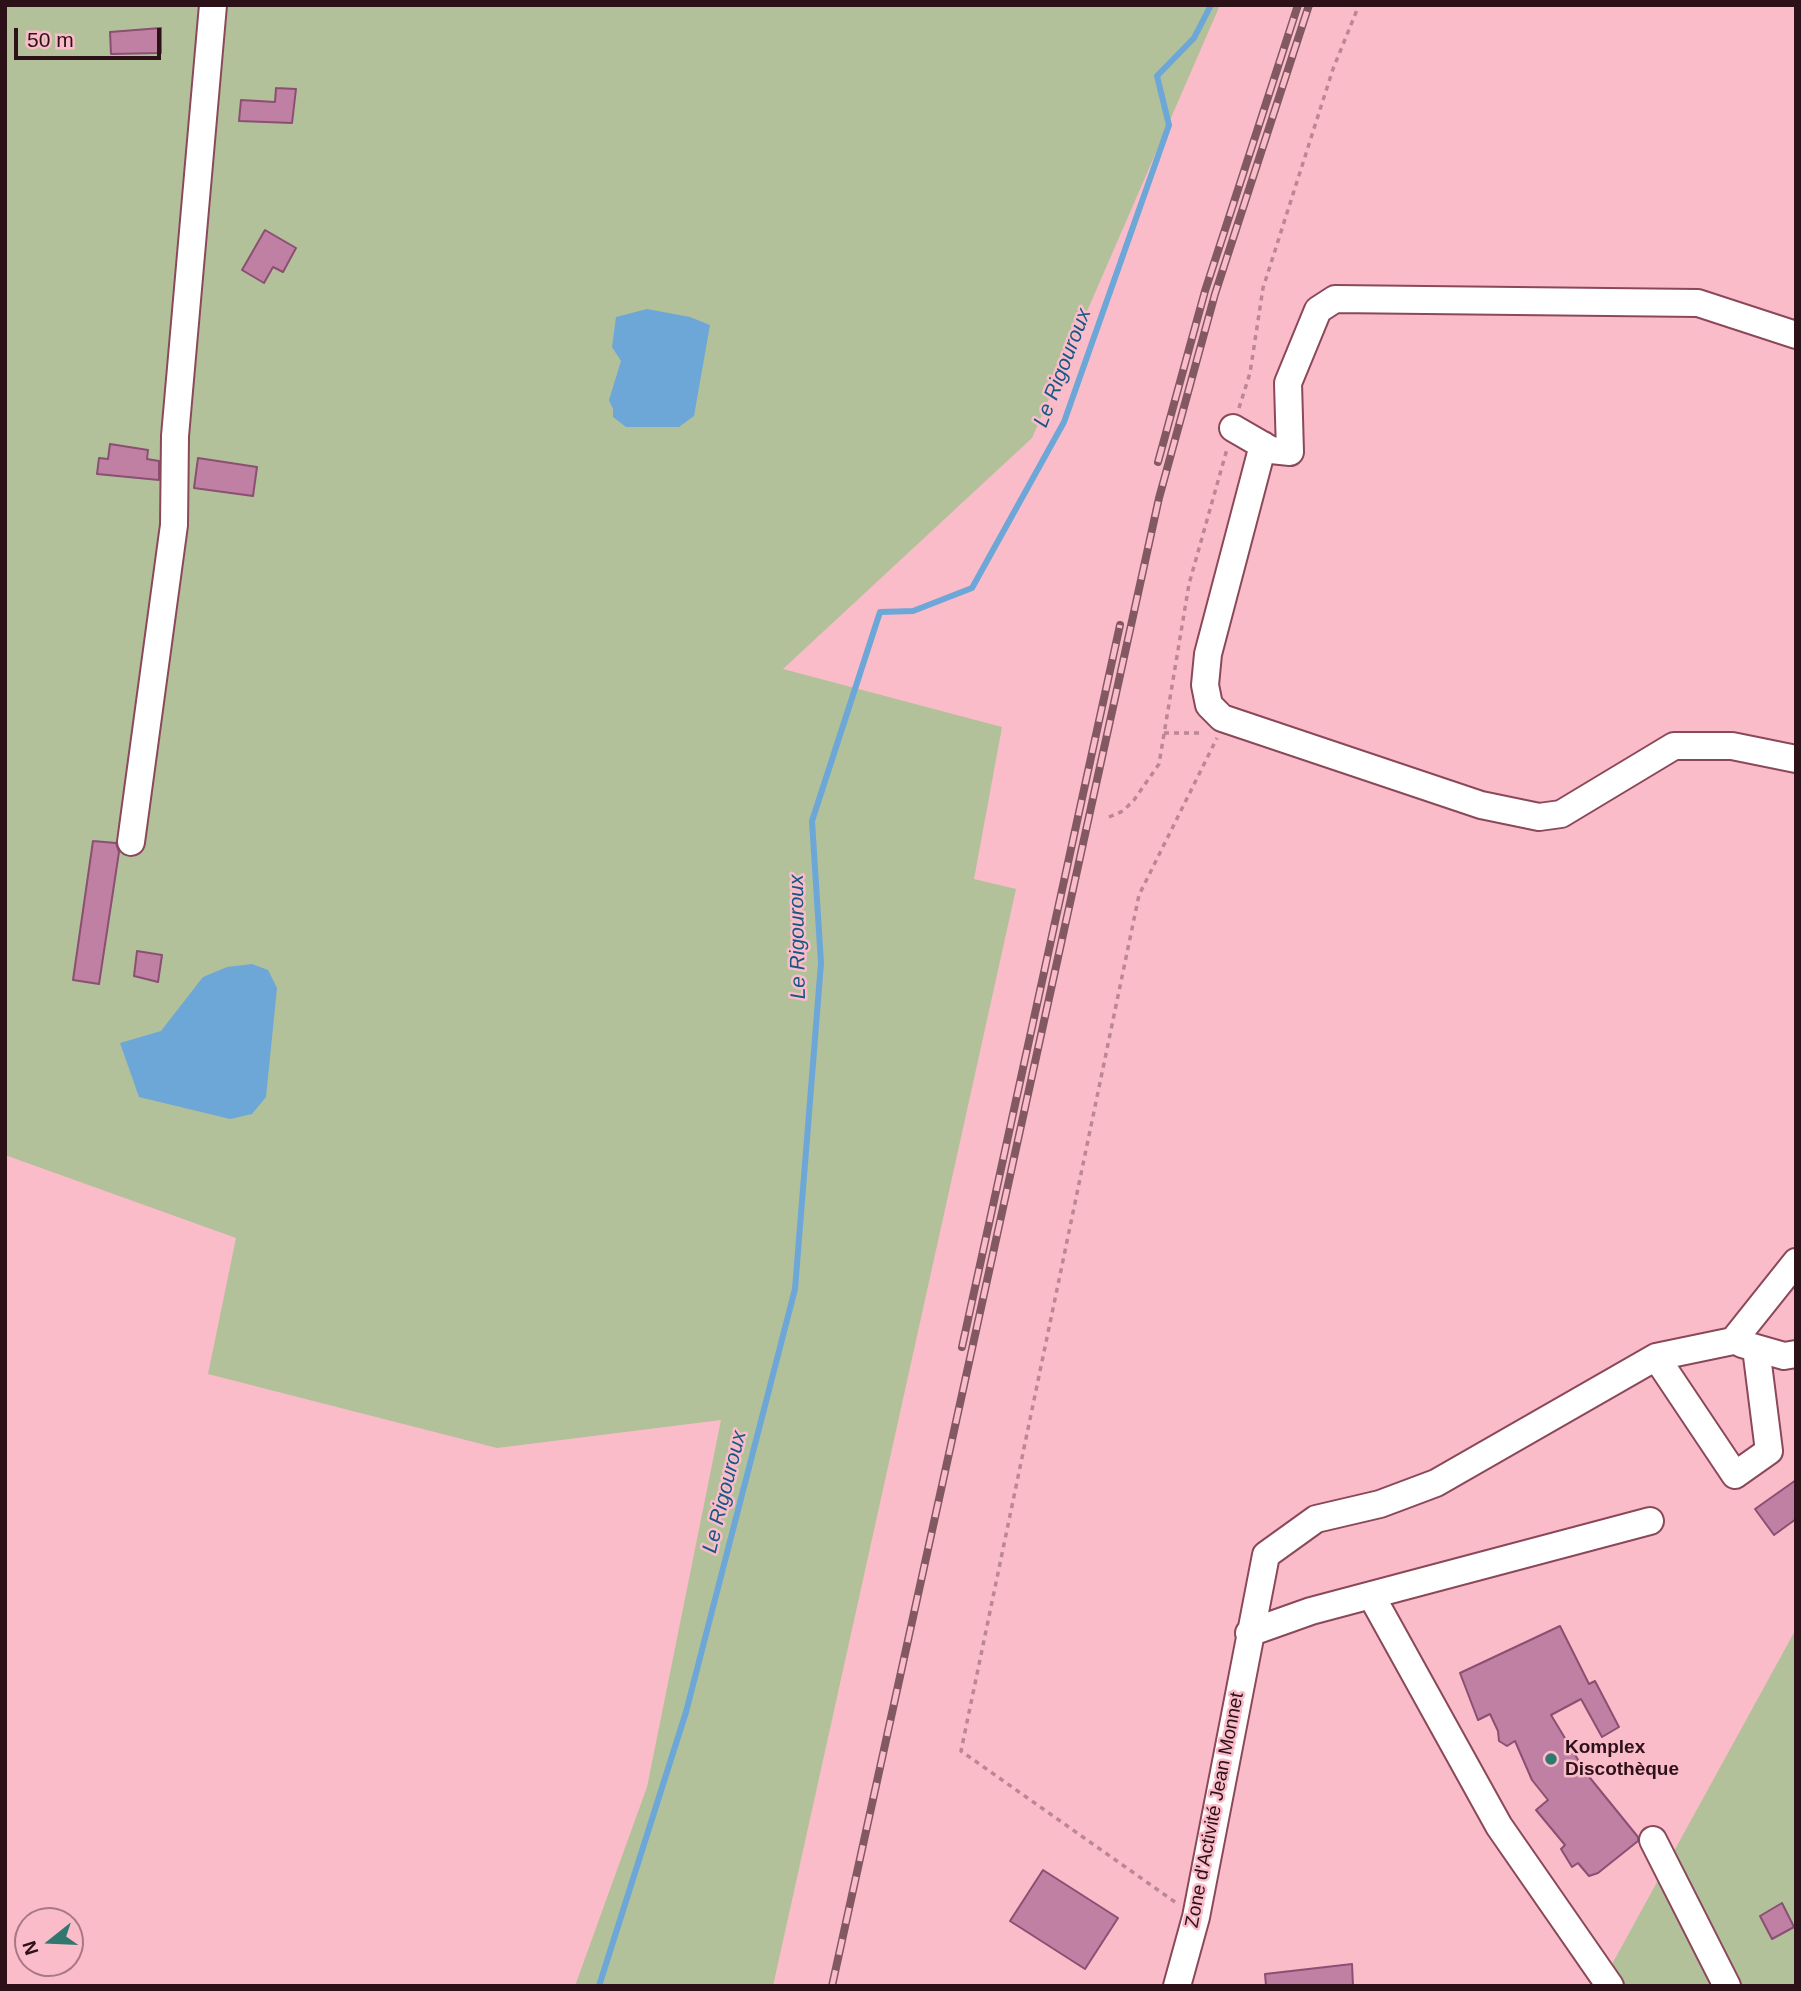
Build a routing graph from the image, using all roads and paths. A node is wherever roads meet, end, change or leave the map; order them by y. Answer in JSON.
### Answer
{"nodes":[{"id":1,"x":213,"y":5,"type":"edge"},
{"id":2,"x":1359,"y":5,"type":"edge"},
{"id":3,"x":1796,"y":335,"type":"edge"},
{"id":4,"x":1233,"y":428,"type":"junction"},
{"id":5,"x":1263,"y":445,"type":"junction"},
{"id":6,"x":1219,"y":733,"type":"dead end"},
{"id":7,"x":1796,"y":759,"type":"edge"},
{"id":8,"x":1109,"y":817,"type":"dead end"},
{"id":9,"x":131,"y":842,"type":"dead end"},
{"id":10,"x":1796,"y":1262,"type":"edge"},
{"id":11,"x":1745,"y":1345,"type":"junction"},
{"id":12,"x":1796,"y":1353,"type":"edge"},
{"id":13,"x":1656,"y":1357,"type":"junction"},
{"id":14,"x":1650,"y":1521,"type":"dead end"},
{"id":15,"x":1371,"y":1595,"type":"junction"},
{"id":16,"x":1249,"y":1633,"type":"junction"},
{"id":17,"x":1653,"y":1840,"type":"dead end"},
{"id":18,"x":1196,"y":1917,"type":"junction"},
{"id":19,"x":1177,"y":1986,"type":"edge"},
{"id":20,"x":1610,"y":1986,"type":"edge"},
{"id":21,"x":1727,"y":1986,"type":"edge"}],
"edges":[{"from":1,"to":9,"type":"street"},
{"from":2,"to":4,"type":"path"},
{"from":3,"to":5,"type":"street"},
{"from":4,"to":5,"type":"street"},
{"from":4,"to":8,"type":"path"},
{"from":5,"to":7,"type":"street"},
{"from":6,"to":18,"type":"path"},
{"from":10,"to":11,"type":"street"},
{"from":11,"to":12,"type":"street"},
{"from":11,"to":13,"type":"street","name":"Zone d'Activité Jean Monnet"},
{"from":11,"to":13,"type":"street"},
{"from":13,"to":16,"type":"street","name":"Zone d'Activité Jean Monnet"},
{"from":14,"to":15,"type":"street"},
{"from":15,"to":16,"type":"street"},
{"from":15,"to":20,"type":"street"},
{"from":16,"to":18,"type":"street","name":"Zone d'Activité Jean Monnet"},
{"from":17,"to":21,"type":"street"},
{"from":18,"to":19,"type":"street","name":"Zone d'Activité Jean Monnet"}]}
